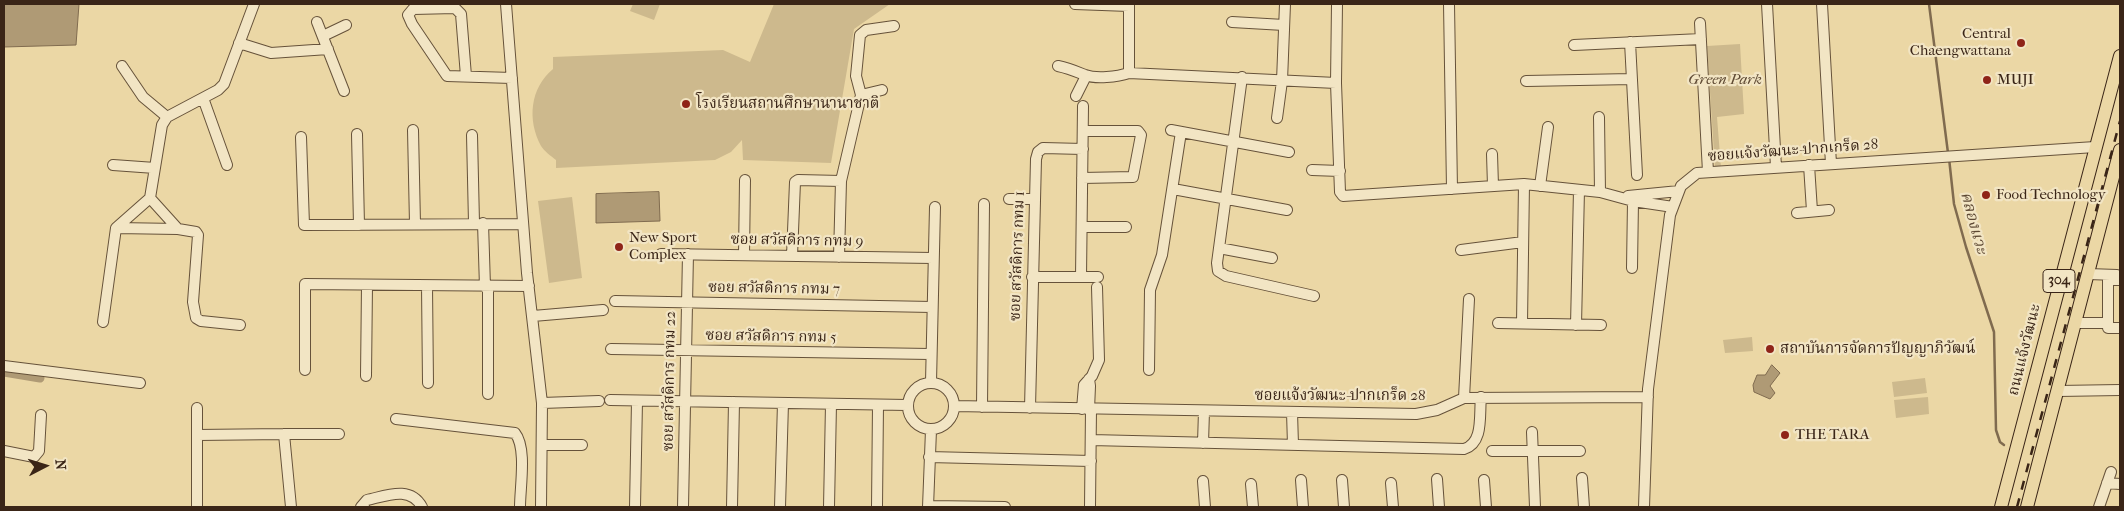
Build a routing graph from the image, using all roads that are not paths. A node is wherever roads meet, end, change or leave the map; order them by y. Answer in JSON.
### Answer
{"nodes":[{"id":1,"x":254,"y":4,"type":"edge"},
{"id":2,"x":506,"y":4,"type":"edge"},
{"id":3,"x":1075,"y":4,"type":"edge"},
{"id":4,"x":1284,"y":4,"type":"edge"},
{"id":5,"x":1337,"y":4,"type":"edge"},
{"id":6,"x":1449,"y":4,"type":"edge"},
{"id":7,"x":1767,"y":4,"type":"edge"},
{"id":8,"x":1822,"y":4,"type":"edge"},
{"id":9,"x":1129,"y":5,"type":"edge"},
{"id":10,"x":317,"y":22,"type":"dead end"},
{"id":11,"x":1232,"y":22,"type":"dead end"},
{"id":12,"x":1700,"y":23,"type":"dead end"},
{"id":13,"x":346,"y":25,"type":"dead end"},
{"id":14,"x":1284,"y":25,"type":"junction"},
{"id":15,"x":894,"y":26,"type":"dead end"},
{"id":16,"x":323,"y":36,"type":"junction"},
{"id":17,"x":1701,"y":39,"type":"junction"},
{"id":18,"x":1630,"y":42,"type":"junction"},
{"id":19,"x":239,"y":44,"type":"junction"},
{"id":20,"x":1574,"y":45,"type":"dead end"},
{"id":21,"x":328,"y":49,"type":"junction"},
{"id":22,"x":2120,"y":56,"type":"edge"},
{"id":23,"x":122,"y":66,"type":"dead end"},
{"id":24,"x":1058,"y":66,"type":"dead end"},
{"id":25,"x":1129,"y":73,"type":"junction"},
{"id":26,"x":466,"y":76,"type":"junction"},
{"id":27,"x":1086,"y":76,"type":"junction"},
{"id":28,"x":1242,"y":77,"type":"junction"},
{"id":29,"x":512,"y":78,"type":"junction"},
{"id":30,"x":1632,"y":79,"type":"junction"},
{"id":31,"x":1282,"y":81,"type":"junction"},
{"id":32,"x":1526,"y":81,"type":"dead end"},
{"id":33,"x":1336,"y":83,"type":"junction"},
{"id":34,"x":882,"y":90,"type":"dead end"},
{"id":35,"x":344,"y":91,"type":"dead end"},
{"id":36,"x":861,"y":94,"type":"junction"},
{"id":37,"x":1076,"y":96,"type":"dead end"},
{"id":38,"x":203,"y":98,"type":"junction"},
{"id":39,"x":1083,"y":106,"type":"dead end"},
{"id":40,"x":167,"y":117,"type":"junction"},
{"id":41,"x":1599,"y":117,"type":"dead end"},
{"id":42,"x":1277,"y":118,"type":"dead end"},
{"id":43,"x":1548,"y":127,"type":"dead end"},
{"id":44,"x":413,"y":130,"type":"dead end"},
{"id":45,"x":1083,"y":131,"type":"junction"},
{"id":46,"x":357,"y":134,"type":"dead end"},
{"id":47,"x":472,"y":135,"type":"dead end"},
{"id":48,"x":301,"y":137,"type":"dead end"},
{"id":49,"x":1233,"y":144,"type":"junction"},
{"id":50,"x":2095,"y":147,"type":"junction"},
{"id":51,"x":1083,"y":149,"type":"junction"},
{"id":52,"x":2120,"y":150,"type":"edge"},
{"id":53,"x":1289,"y":152,"type":"dead end"},
{"id":54,"x":1492,"y":154,"type":"dead end"},
{"id":55,"x":2118,"y":163,"type":"edge"},
{"id":56,"x":1831,"y":164,"type":"junction"},
{"id":57,"x":113,"y":165,"type":"dead end"},
{"id":58,"x":227,"y":165,"type":"dead end"},
{"id":59,"x":1809,"y":165,"type":"junction"},
{"id":60,"x":1776,"y":167,"type":"junction"},
{"id":61,"x":155,"y":168,"type":"junction"},
{"id":62,"x":1312,"y":170,"type":"dead end"},
{"id":63,"x":1340,"y":171,"type":"junction"},
{"id":64,"x":1708,"y":172,"type":"junction"},
{"id":65,"x":1637,"y":175,"type":"dead end"},
{"id":66,"x":1082,"y":178,"type":"junction"},
{"id":67,"x":744,"y":180,"type":"dead end"},
{"id":68,"x":840,"y":181,"type":"junction"},
{"id":69,"x":1524,"y":184,"type":"junction"},
{"id":70,"x":1492,"y":186,"type":"junction"},
{"id":71,"x":1540,"y":186,"type":"junction"},
{"id":72,"x":1173,"y":189,"type":"junction"},
{"id":73,"x":1452,"y":189,"type":"junction"},
{"id":74,"x":1579,"y":190,"type":"junction"},
{"id":75,"x":1679,"y":191,"type":"junction"},
{"id":76,"x":1600,"y":192,"type":"junction"},
{"id":77,"x":150,"y":198,"type":"junction"},
{"id":78,"x":1009,"y":199,"type":"dead end"},
{"id":79,"x":1035,"y":199,"type":"junction"},
{"id":80,"x":1226,"y":199,"type":"junction"},
{"id":81,"x":1629,"y":199,"type":"junction"},
{"id":82,"x":984,"y":204,"type":"dead end"},
{"id":83,"x":1673,"y":207,"type":"junction"},
{"id":84,"x":935,"y":208,"type":"dead end"},
{"id":85,"x":1287,"y":210,"type":"dead end"},
{"id":86,"x":1830,"y":210,"type":"dead end"},
{"id":87,"x":1812,"y":211,"type":"junction"},
{"id":88,"x":1797,"y":213,"type":"dead end"},
{"id":89,"x":478,"y":223,"type":"junction"},
{"id":90,"x":415,"y":224,"type":"junction"},
{"id":91,"x":523,"y":224,"type":"junction"},
{"id":92,"x":359,"y":225,"type":"junction"},
{"id":93,"x":1082,"y":227,"type":"junction"},
{"id":94,"x":116,"y":228,"type":"junction"},
{"id":95,"x":1126,"y":228,"type":"dead end"},
{"id":96,"x":178,"y":229,"type":"junction"},
{"id":97,"x":1523,"y":242,"type":"junction"},
{"id":98,"x":1219,"y":248,"type":"junction"},
{"id":99,"x":1461,"y":250,"type":"dead end"},
{"id":100,"x":661,"y":254,"type":"dead end"},
{"id":101,"x":688,"y":254,"type":"junction"},
{"id":102,"x":744,"y":255,"type":"junction"},
{"id":103,"x":792,"y":256,"type":"junction"},
{"id":104,"x":839,"y":257,"type":"junction"},
{"id":105,"x":934,"y":258,"type":"junction"},
{"id":106,"x":1272,"y":258,"type":"dead end"},
{"id":107,"x":1632,"y":268,"type":"dead end"},
{"id":108,"x":2088,"y":274,"type":"junction"},
{"id":109,"x":2120,"y":275,"type":"edge"},
{"id":110,"x":1032,"y":277,"type":"junction"},
{"id":111,"x":1081,"y":277,"type":"junction"},
{"id":112,"x":2120,"y":280,"type":"edge"},
{"id":113,"x":367,"y":285,"type":"junction"},
{"id":114,"x":426,"y":286,"type":"junction"},
{"id":115,"x":529,"y":286,"type":"junction"},
{"id":116,"x":487,"y":287,"type":"junction"},
{"id":117,"x":1314,"y":296,"type":"dead end"},
{"id":118,"x":1469,"y":299,"type":"dead end"},
{"id":119,"x":615,"y":301,"type":"dead end"},
{"id":120,"x":686,"y":302,"type":"junction"},
{"id":121,"x":932,"y":307,"type":"junction"},
{"id":122,"x":603,"y":310,"type":"dead end"},
{"id":123,"x":533,"y":316,"type":"junction"},
{"id":124,"x":103,"y":322,"type":"dead end"},
{"id":125,"x":1498,"y":323,"type":"dead end"},
{"id":126,"x":1522,"y":323,"type":"junction"},
{"id":127,"x":2076,"y":323,"type":"junction"},
{"id":128,"x":2108,"y":323,"type":"junction"},
{"id":129,"x":1576,"y":325,"type":"junction"},
{"id":130,"x":1601,"y":325,"type":"dead end"},
{"id":131,"x":240,"y":326,"type":"dead end"},
{"id":132,"x":2120,"y":328,"type":"edge"},
{"id":133,"x":612,"y":349,"type":"dead end"},
{"id":134,"x":685,"y":351,"type":"junction"},
{"id":135,"x":930,"y":354,"type":"junction"},
{"id":136,"x":4,"y":366,"type":"edge"},
{"id":137,"x":305,"y":370,"type":"dead end"},
{"id":138,"x":1149,"y":370,"type":"dead end"},
{"id":139,"x":366,"y":376,"type":"dead end"},
{"id":140,"x":428,"y":382,"type":"dead end"},
{"id":141,"x":931,"y":382,"type":"junction"},
{"id":142,"x":140,"y":383,"type":"dead end"},
{"id":143,"x":2058,"y":390,"type":"junction"},
{"id":144,"x":2120,"y":390,"type":"edge"},
{"id":145,"x":488,"y":394,"type":"dead end"},
{"id":146,"x":1481,"y":397,"type":"junction"},
{"id":147,"x":1648,"y":397,"type":"junction"},
{"id":148,"x":1464,"y":398,"type":"junction"},
{"id":149,"x":610,"y":400,"type":"dead end"},
{"id":150,"x":599,"y":401,"type":"dead end"},
{"id":151,"x":637,"y":401,"type":"junction"},
{"id":152,"x":684,"y":402,"type":"junction"},
{"id":153,"x":734,"y":402,"type":"junction"},
{"id":154,"x":542,"y":403,"type":"junction"},
{"id":155,"x":783,"y":403,"type":"junction"},
{"id":156,"x":830,"y":404,"type":"junction"},
{"id":157,"x":878,"y":405,"type":"junction"},
{"id":158,"x":907,"y":406,"type":"junction"},
{"id":159,"x":954,"y":406,"type":"junction"},
{"id":160,"x":982,"y":407,"type":"junction"},
{"id":161,"x":197,"y":408,"type":"dead end"},
{"id":162,"x":1030,"y":408,"type":"junction"},
{"id":163,"x":1087,"y":409,"type":"junction"},
{"id":164,"x":1204,"y":411,"type":"junction"},
{"id":165,"x":1292,"y":412,"type":"junction"},
{"id":166,"x":41,"y":415,"type":"dead end"},
{"id":167,"x":396,"y":419,"type":"dead end"},
{"id":168,"x":930,"y":430,"type":"junction"},
{"id":169,"x":1532,"y":432,"type":"dead end"},
{"id":170,"x":284,"y":434,"type":"junction"},
{"id":171,"x":339,"y":434,"type":"dead end"},
{"id":172,"x":197,"y":435,"type":"junction"},
{"id":173,"x":1091,"y":440,"type":"junction"},
{"id":174,"x":1203,"y":443,"type":"junction"},
{"id":175,"x":582,"y":444,"type":"dead end"},
{"id":176,"x":542,"y":445,"type":"junction"},
{"id":177,"x":1293,"y":445,"type":"junction"},
{"id":178,"x":4,"y":451,"type":"edge"},
{"id":179,"x":1492,"y":451,"type":"dead end"},
{"id":180,"x":1532,"y":451,"type":"junction"},
{"id":181,"x":1580,"y":451,"type":"dead end"},
{"id":182,"x":929,"y":456,"type":"junction"},
{"id":183,"x":1091,"y":461,"type":"junction"},
{"id":184,"x":2111,"y":472,"type":"dead end"},
{"id":185,"x":1582,"y":478,"type":"dead end"},
{"id":186,"x":1437,"y":479,"type":"dead end"},
{"id":187,"x":1301,"y":480,"type":"dead end"},
{"id":188,"x":1342,"y":480,"type":"dead end"},
{"id":189,"x":1484,"y":480,"type":"dead end"},
{"id":190,"x":1203,"y":481,"type":"dead end"},
{"id":191,"x":1391,"y":483,"type":"dead end"},
{"id":192,"x":1251,"y":484,"type":"dead end"},
{"id":193,"x":2107,"y":484,"type":"junction"},
{"id":194,"x":2120,"y":484,"type":"edge"},
{"id":195,"x":928,"y":506,"type":"edge"},
{"id":196,"x":197,"y":507,"type":"edge"},
{"id":197,"x":291,"y":507,"type":"edge"},
{"id":198,"x":361,"y":507,"type":"edge"},
{"id":199,"x":422,"y":507,"type":"edge"},
{"id":200,"x":520,"y":507,"type":"edge"},
{"id":201,"x":541,"y":507,"type":"edge"},
{"id":202,"x":635,"y":507,"type":"edge"},
{"id":203,"x":683,"y":507,"type":"edge"},
{"id":204,"x":732,"y":507,"type":"edge"},
{"id":205,"x":780,"y":507,"type":"edge"},
{"id":206,"x":830,"y":507,"type":"edge"},
{"id":207,"x":877,"y":507,"type":"edge"},
{"id":208,"x":1006,"y":507,"type":"edge"},
{"id":209,"x":1090,"y":507,"type":"edge"},
{"id":210,"x":1205,"y":507,"type":"edge"},
{"id":211,"x":1253,"y":507,"type":"edge"},
{"id":212,"x":1303,"y":507,"type":"edge"},
{"id":213,"x":1344,"y":507,"type":"edge"},
{"id":214,"x":1393,"y":507,"type":"edge"},
{"id":215,"x":1439,"y":507,"type":"edge"},
{"id":216,"x":1486,"y":507,"type":"edge"},
{"id":217,"x":1535,"y":507,"type":"edge"},
{"id":218,"x":1584,"y":507,"type":"edge"},
{"id":219,"x":1644,"y":507,"type":"edge"},
{"id":220,"x":2001,"y":507,"type":"edge"},
{"id":221,"x":2027,"y":507,"type":"edge"},
{"id":222,"x":2099,"y":507,"type":"edge"}],
"edges":[{"from":1,"to":19,"type":"street"},
{"from":2,"to":29,"type":"street"},
{"from":3,"to":9,"type":"street"},
{"from":4,"to":14,"type":"street"},
{"from":5,"to":33,"type":"street"},
{"from":6,"to":73,"type":"street"},
{"from":7,"to":60,"type":"street"},
{"from":8,"to":56,"type":"street"},
{"from":9,"to":25,"type":"street"},
{"from":10,"to":16,"type":"street"},
{"from":11,"to":14,"type":"street"},
{"from":12,"to":17,"type":"street"},
{"from":13,"to":16,"type":"street"},
{"from":14,"to":31,"type":"street"},
{"from":15,"to":36,"type":"street"},
{"from":16,"to":21,"type":"street"},
{"from":17,"to":18,"type":"street"},
{"from":17,"to":64,"type":"street"},
{"from":18,"to":20,"type":"street"},
{"from":18,"to":30,"type":"street"},
{"from":19,"to":21,"type":"street"},
{"from":19,"to":38,"type":"street"},
{"from":21,"to":35,"type":"street"},
{"from":22,"to":50,"type":"main road","name":"ถนนแจ้งวัฒนะ","number":"304"},
{"from":23,"to":40,"type":"street"},
{"from":24,"to":27,"type":"street"},
{"from":25,"to":27,"type":"street"},
{"from":25,"to":28,"type":"street"},
{"from":26,"to":26,"type":"street"},
{"from":26,"to":29,"type":"street"},
{"from":27,"to":37,"type":"street"},
{"from":28,"to":31,"type":"street"},
{"from":28,"to":49,"type":"street"},
{"from":29,"to":91,"type":"street"},
{"from":30,"to":32,"type":"street"},
{"from":30,"to":65,"type":"street"},
{"from":31,"to":33,"type":"street"},
{"from":31,"to":42,"type":"street"},
{"from":33,"to":63,"type":"street"},
{"from":34,"to":36,"type":"street"},
{"from":36,"to":68,"type":"street"},
{"from":38,"to":40,"type":"street"},
{"from":38,"to":58,"type":"street"},
{"from":39,"to":45,"type":"street"},
{"from":40,"to":61,"type":"street"},
{"from":41,"to":76,"type":"street"},
{"from":43,"to":71,"type":"street"},
{"from":44,"to":90,"type":"street"},
{"from":45,"to":51,"type":"street"},
{"from":45,"to":66,"type":"street"},
{"from":46,"to":92,"type":"street"},
{"from":47,"to":89,"type":"street"},
{"from":48,"to":92,"type":"street"},
{"from":49,"to":53,"type":"street"},
{"from":49,"to":72,"type":"street"},
{"from":49,"to":80,"type":"street"},
{"from":50,"to":56,"type":"street","name":"ซอยแจ้งวัฒนะ-ปากเกร็ด 28"},
{"from":50,"to":220,"type":"main road","name":"ถนนแจ้งวัฒนะ","number":"304"},
{"from":51,"to":66,"type":"street"},
{"from":51,"to":79,"type":"street","name":"ซอย สวัสดิการ กทม 1"},
{"from":52,"to":55,"type":"main road","number":"304"},
{"from":54,"to":70,"type":"street"},
{"from":55,"to":108,"type":"main road","number":"304"},
{"from":56,"to":59,"type":"street","name":"ซอยแจ้งวัฒนะ-ปากเกร็ด 28"},
{"from":57,"to":61,"type":"street"},
{"from":59,"to":60,"type":"street","name":"ซอยแจ้งวัฒนะ-ปากเกร็ด 28"},
{"from":59,"to":87,"type":"street"},
{"from":60,"to":64,"type":"street","name":"ซอยแจ้งวัฒนะ-ปากเกร็ด 28"},
{"from":61,"to":77,"type":"street"},
{"from":62,"to":63,"type":"street"},
{"from":63,"to":73,"type":"street"},
{"from":64,"to":75,"type":"street","name":"ซอยแจ้งวัฒนะ-ปากเกร็ด 28"},
{"from":66,"to":93,"type":"street"},
{"from":67,"to":102,"type":"street"},
{"from":68,"to":103,"type":"street"},
{"from":68,"to":104,"type":"street"},
{"from":69,"to":70,"type":"street"},
{"from":69,"to":71,"type":"street"},
{"from":69,"to":97,"type":"street"},
{"from":70,"to":73,"type":"street"},
{"from":71,"to":74,"type":"street"},
{"from":72,"to":80,"type":"street"},
{"from":72,"to":138,"type":"street"},
{"from":74,"to":76,"type":"street"},
{"from":74,"to":129,"type":"street"},
{"from":75,"to":81,"type":"street"},
{"from":75,"to":83,"type":"street","name":"ซอยแจ้งวัฒนะ-ปากเกร็ด 28"},
{"from":76,"to":81,"type":"street"},
{"from":77,"to":94,"type":"street"},
{"from":77,"to":96,"type":"street"},
{"from":78,"to":79,"type":"street"},
{"from":79,"to":110,"type":"street","name":"ซอย สวัสดิการ กทม 1"},
{"from":80,"to":85,"type":"street"},
{"from":80,"to":98,"type":"street"},
{"from":81,"to":83,"type":"street"},
{"from":81,"to":107,"type":"street"},
{"from":82,"to":160,"type":"street"},
{"from":83,"to":147,"type":"street","name":"ซอยแจ้งวัฒนะ-ปากเกร็ด 28"},
{"from":84,"to":105,"type":"street"},
{"from":86,"to":87,"type":"street"},
{"from":87,"to":88,"type":"street"},
{"from":89,"to":90,"type":"street"},
{"from":89,"to":91,"type":"street"},
{"from":89,"to":116,"type":"street"},
{"from":90,"to":92,"type":"street"},
{"from":91,"to":115,"type":"street"},
{"from":93,"to":95,"type":"street"},
{"from":93,"to":111,"type":"street"},
{"from":94,"to":96,"type":"street"},
{"from":94,"to":124,"type":"street"},
{"from":96,"to":131,"type":"street"},
{"from":97,"to":99,"type":"street"},
{"from":97,"to":126,"type":"street"},
{"from":98,"to":106,"type":"street"},
{"from":98,"to":117,"type":"street"},
{"from":100,"to":101,"type":"street","name":"ซอย สวัสดิการ กทม 9"},
{"from":101,"to":102,"type":"street","name":"ซอย สวัสดิการ กทม 9"},
{"from":101,"to":120,"type":"street","name":"ซอย สวัสดิการ กทม 22"},
{"from":102,"to":103,"type":"street","name":"ซอย สวัสดิการ กทม 9"},
{"from":103,"to":104,"type":"street","name":"ซอย สวัสดิการ กทม 9"},
{"from":104,"to":105,"type":"street","name":"ซอย สวัสดิการ กทม 9"},
{"from":105,"to":121,"type":"street"},
{"from":108,"to":109,"type":"street"},
{"from":108,"to":127,"type":"main road","number":"304"},
{"from":110,"to":111,"type":"street"},
{"from":110,"to":162,"type":"street","name":"ซอย สวัสดิการ กทม 1"},
{"from":111,"to":163,"type":"street"},
{"from":112,"to":128,"type":"street"},
{"from":113,"to":114,"type":"street"},
{"from":113,"to":137,"type":"street"},
{"from":113,"to":139,"type":"street"},
{"from":114,"to":116,"type":"street"},
{"from":114,"to":140,"type":"street"},
{"from":115,"to":116,"type":"street"},
{"from":115,"to":123,"type":"street"},
{"from":116,"to":145,"type":"street"},
{"from":118,"to":148,"type":"street"},
{"from":119,"to":120,"type":"street","name":"ซอย สวัสดิการ กทม 7"},
{"from":120,"to":121,"type":"street","name":"ซอย สวัสดิการ กทม 7"},
{"from":120,"to":134,"type":"street","name":"ซอย สวัสดิการ กทม 22"},
{"from":121,"to":135,"type":"street"},
{"from":122,"to":123,"type":"street"},
{"from":123,"to":154,"type":"street"},
{"from":125,"to":126,"type":"street"},
{"from":126,"to":129,"type":"street"},
{"from":127,"to":128,"type":"street"},
{"from":127,"to":143,"type":"main road","number":"304"},
{"from":128,"to":132,"type":"street"},
{"from":129,"to":130,"type":"street"},
{"from":133,"to":134,"type":"street","name":"ซอย สวัสดิการ กทม 5"},
{"from":134,"to":135,"type":"street","name":"ซอย สวัสดิการ กทม 5"},
{"from":134,"to":152,"type":"street","name":"ซอย สวัสดิการ กทม 22"},
{"from":135,"to":141,"type":"street"},
{"from":136,"to":142,"type":"street"},
{"from":141,"to":158,"type":"street"},
{"from":141,"to":159,"type":"street"},
{"from":143,"to":144,"type":"street"},
{"from":143,"to":221,"type":"main road","number":"304"},
{"from":146,"to":147,"type":"street","name":"ซอยแจ้งวัฒนะ-ปากเกร็ด 28"},
{"from":146,"to":148,"type":"street","name":"ซอยแจ้งวัฒนะ-ปากเกร็ด 28"},
{"from":146,"to":177,"type":"street"},
{"from":147,"to":219,"type":"street","name":"ซอยแจ้งวัฒนะ-ปากเกร็ด 28"},
{"from":148,"to":165,"type":"street","name":"ซอยแจ้งวัฒนะ-ปากเกร็ด 28"},
{"from":149,"to":151,"type":"street"},
{"from":150,"to":154,"type":"street"},
{"from":151,"to":152,"type":"street"},
{"from":151,"to":202,"type":"street"},
{"from":152,"to":153,"type":"street"},
{"from":152,"to":203,"type":"street","name":"ซอย สวัสดิการ กทม 22"},
{"from":153,"to":155,"type":"street"},
{"from":153,"to":204,"type":"street"},
{"from":154,"to":176,"type":"street"},
{"from":155,"to":156,"type":"street"},
{"from":155,"to":205,"type":"street"},
{"from":156,"to":157,"type":"street"},
{"from":156,"to":206,"type":"street"},
{"from":157,"to":158,"type":"street"},
{"from":157,"to":207,"type":"street"},
{"from":158,"to":168,"type":"street"},
{"from":159,"to":160,"type":"street","name":"ซอยแจ้งวัฒนะ-ปากเกร็ด 28"},
{"from":159,"to":168,"type":"street"},
{"from":160,"to":162,"type":"street","name":"ซอยแจ้งวัฒนะ-ปากเกร็ด 28"},
{"from":161,"to":172,"type":"street"},
{"from":162,"to":163,"type":"street","name":"ซอยแจ้งวัฒนะ-ปากเกร็ด 28"},
{"from":163,"to":164,"type":"street","name":"ซอยแจ้งวัฒนะ-ปากเกร็ด 28"},
{"from":163,"to":173,"type":"street"},
{"from":164,"to":165,"type":"street","name":"ซอยแจ้งวัฒนะ-ปากเกร็ด 28"},
{"from":164,"to":174,"type":"street"},
{"from":165,"to":177,"type":"street"},
{"from":166,"to":178,"type":"street"},
{"from":167,"to":200,"type":"street"},
{"from":168,"to":182,"type":"street"},
{"from":169,"to":180,"type":"street"},
{"from":170,"to":171,"type":"street"},
{"from":170,"to":172,"type":"street"},
{"from":170,"to":197,"type":"street"},
{"from":172,"to":196,"type":"street"},
{"from":173,"to":174,"type":"street"},
{"from":173,"to":183,"type":"street"},
{"from":174,"to":177,"type":"street"},
{"from":175,"to":176,"type":"street"},
{"from":176,"to":201,"type":"street"},
{"from":179,"to":180,"type":"street"},
{"from":180,"to":181,"type":"street"},
{"from":180,"to":217,"type":"street"},
{"from":182,"to":183,"type":"street"},
{"from":182,"to":195,"type":"street"},
{"from":183,"to":209,"type":"street"},
{"from":184,"to":193,"type":"street"},
{"from":185,"to":218,"type":"street"},
{"from":186,"to":215,"type":"street"},
{"from":187,"to":212,"type":"street"},
{"from":188,"to":213,"type":"street"},
{"from":189,"to":216,"type":"street"},
{"from":190,"to":210,"type":"street"},
{"from":191,"to":214,"type":"street"},
{"from":192,"to":211,"type":"street"},
{"from":193,"to":194,"type":"street"},
{"from":193,"to":222,"type":"street"},
{"from":195,"to":208,"type":"street"},
{"from":198,"to":199,"type":"street"}]}
